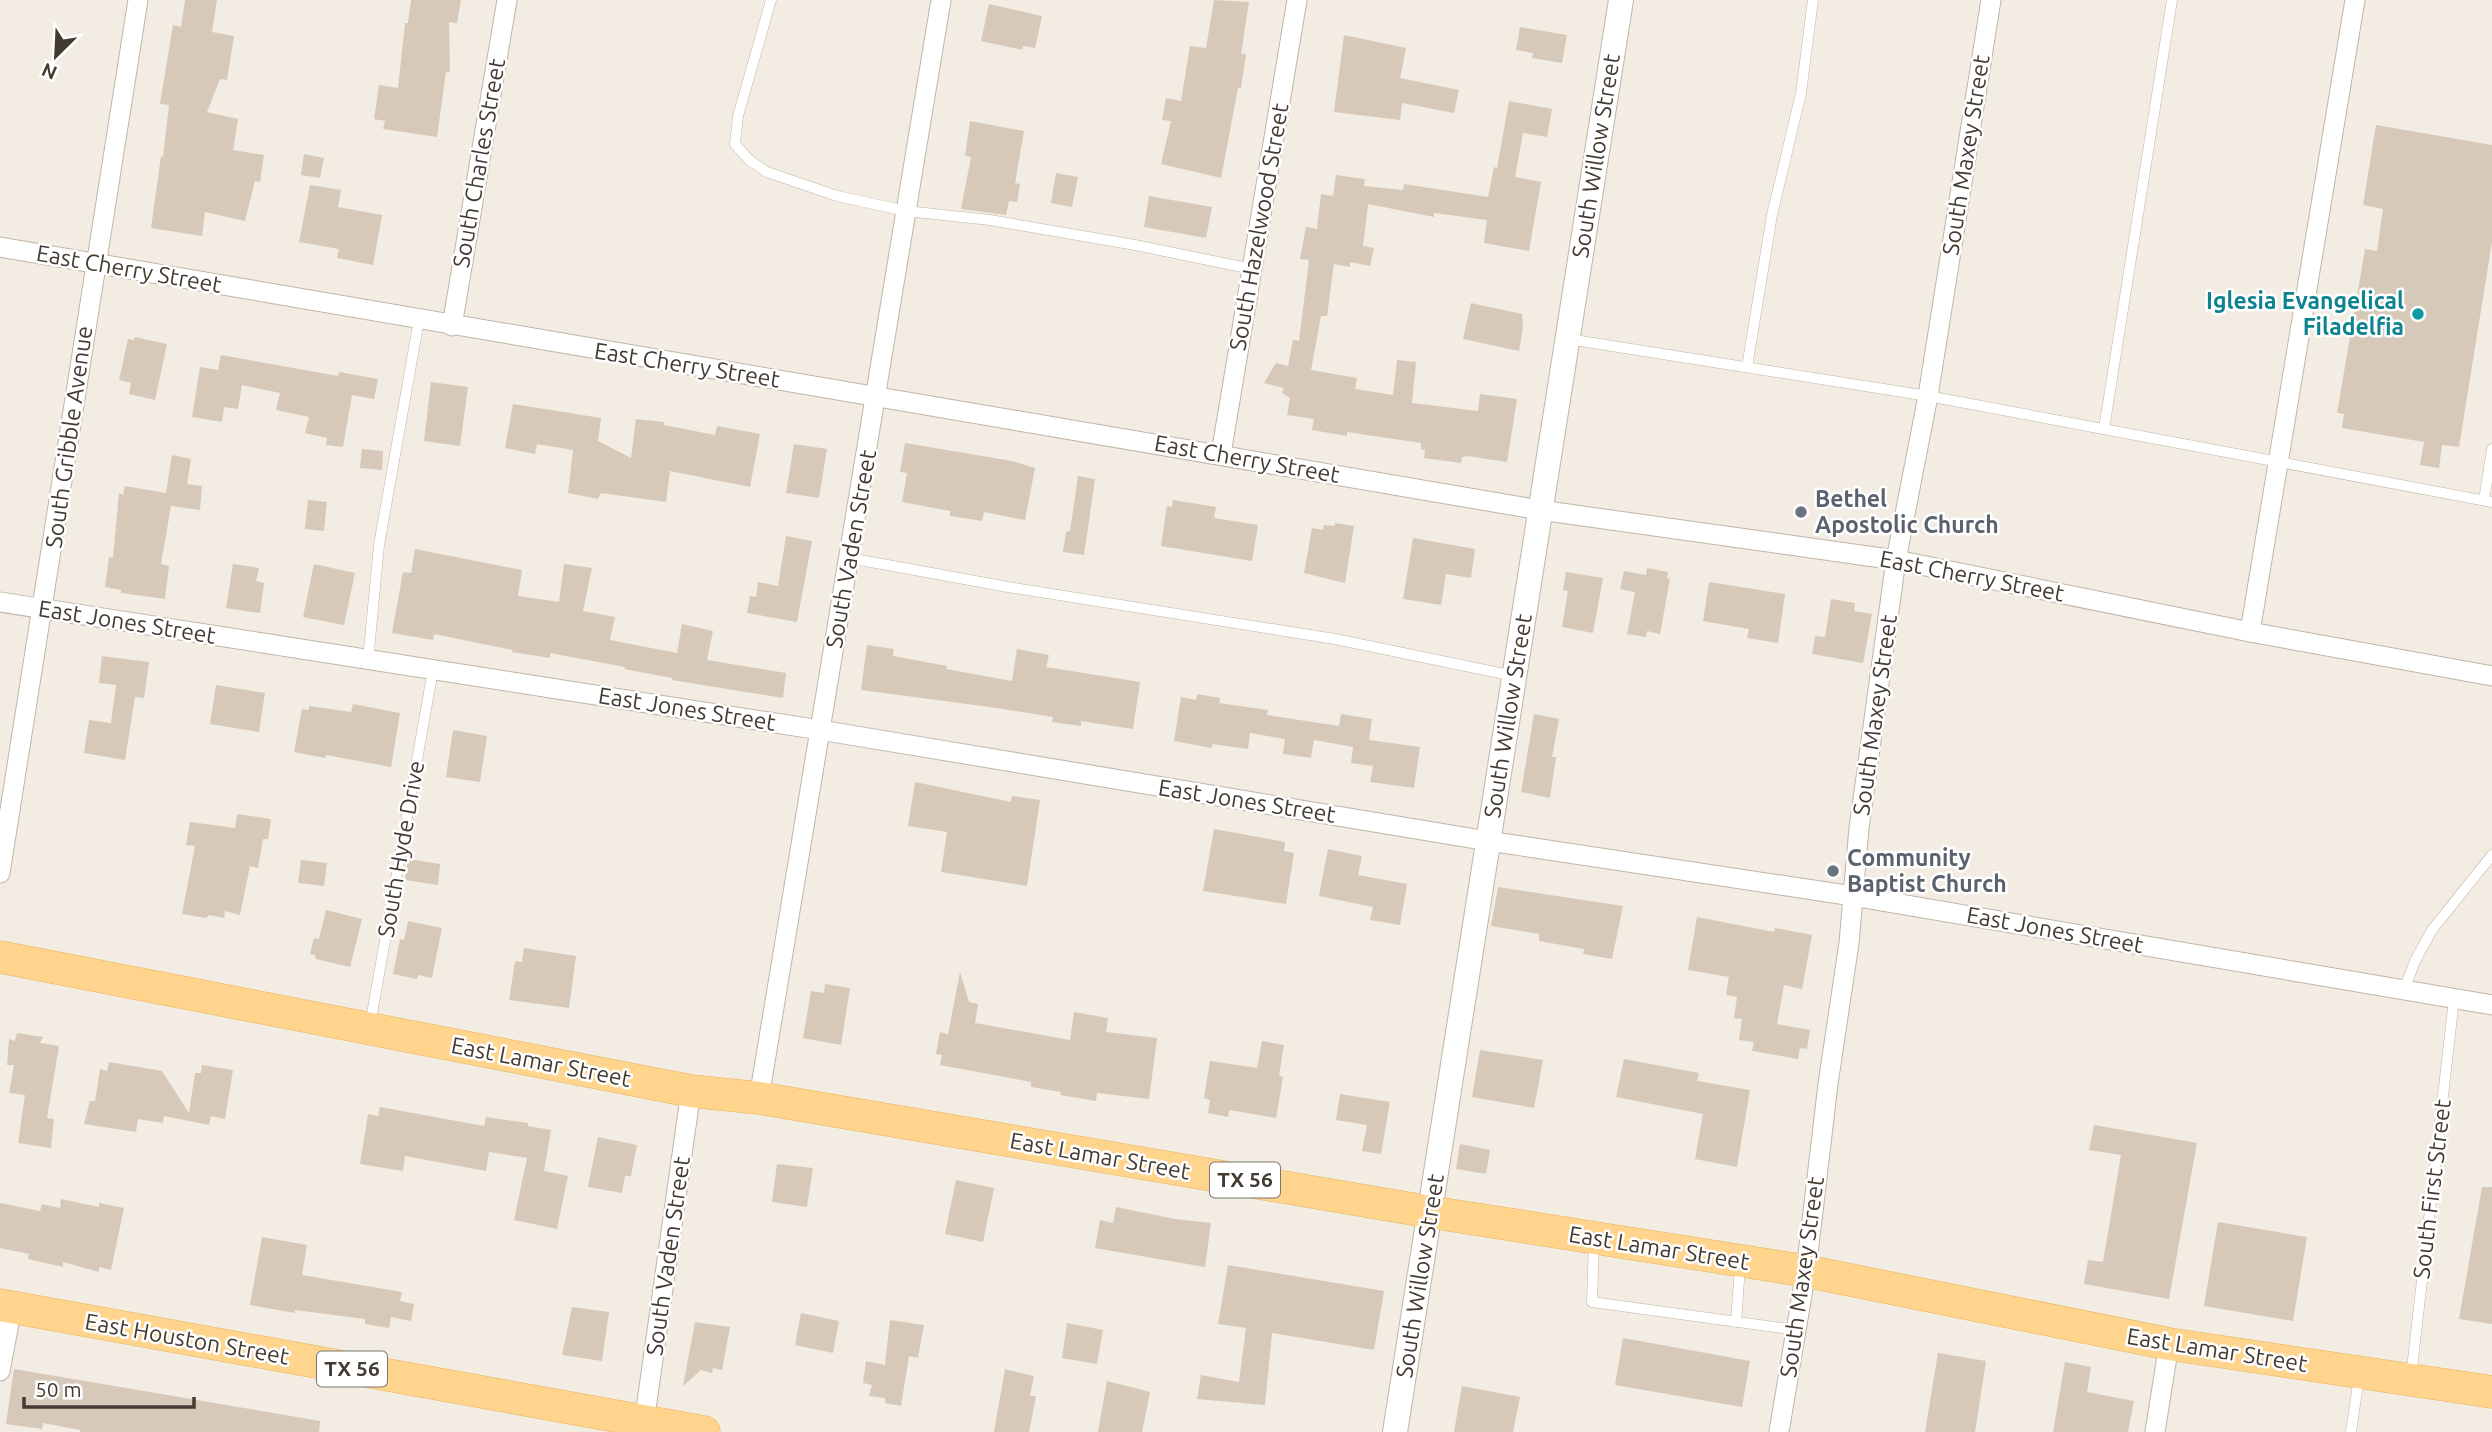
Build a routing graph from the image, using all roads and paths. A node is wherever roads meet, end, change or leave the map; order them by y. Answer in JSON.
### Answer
{"nodes":[{"id":1,"x":138,"y":0,"type":"edge"},
{"id":2,"x":507,"y":0,"type":"edge"},
{"id":3,"x":771,"y":0,"type":"edge"},
{"id":4,"x":941,"y":0,"type":"edge"},
{"id":5,"x":1297,"y":0,"type":"edge"},
{"id":6,"x":1620,"y":0,"type":"edge"},
{"id":7,"x":1813,"y":0,"type":"edge"},
{"id":8,"x":1991,"y":0,"type":"edge"},
{"id":9,"x":2172,"y":0,"type":"edge"},
{"id":10,"x":2355,"y":0,"type":"edge"},
{"id":11,"x":906,"y":211,"type":"junction"},
{"id":12,"x":0,"y":247,"type":"edge"},
{"id":13,"x":94,"y":264,"type":"junction"},
{"id":14,"x":1252,"y":269,"type":"junction"},
{"id":15,"x":419,"y":320,"type":"junction"},
{"id":16,"x":452,"y":326,"type":"junction"},
{"id":17,"x":1567,"y":338,"type":"junction"},
{"id":18,"x":1748,"y":367,"type":"junction"},
{"id":19,"x":876,"y":396,"type":"junction"},
{"id":20,"x":1928,"y":396,"type":"junction"},
{"id":21,"x":2105,"y":429,"type":"junction"},
{"id":22,"x":2492,"y":449,"type":"edge"},
{"id":23,"x":1221,"y":454,"type":"junction"},
{"id":24,"x":2278,"y":461,"type":"junction"},
{"id":25,"x":2488,"y":501,"type":"edge"},
{"id":26,"x":1540,"y":510,"type":"junction"},
{"id":27,"x":849,"y":558,"type":"junction"},
{"id":28,"x":1896,"y":560,"type":"junction"},
{"id":29,"x":0,"y":603,"type":"edge"},
{"id":30,"x":44,"y":609,"type":"junction"},
{"id":31,"x":2249,"y":632,"type":"junction"},
{"id":32,"x":368,"y":660,"type":"junction"},
{"id":33,"x":433,"y":670,"type":"junction"},
{"id":34,"x":1514,"y":676,"type":"junction"},
{"id":35,"x":2492,"y":676,"type":"edge"},
{"id":36,"x":820,"y":730,"type":"junction"},
{"id":37,"x":1488,"y":841,"type":"junction"},
{"id":38,"x":2492,"y":855,"type":"edge"},
{"id":39,"x":0,"y":873,"type":"edge"},
{"id":40,"x":1853,"y":896,"type":"junction"},
{"id":41,"x":0,"y":957,"type":"edge"},
{"id":42,"x":2404,"y":990,"type":"junction"},
{"id":43,"x":2454,"y":999,"type":"junction"},
{"id":44,"x":2492,"y":1005,"type":"edge"},
{"id":45,"x":369,"y":1028,"type":"junction"},
{"id":46,"x":691,"y":1091,"type":"junction"},
{"id":47,"x":759,"y":1098,"type":"junction"},
{"id":48,"x":1430,"y":1212,"type":"junction"},
{"id":49,"x":1594,"y":1238,"type":"junction"},
{"id":50,"x":1740,"y":1261,"type":"junction"},
{"id":51,"x":1807,"y":1271,"type":"junction"},
{"id":52,"x":6,"y":1306,"type":"edge"},
{"id":53,"x":1736,"y":1322,"type":"junction"},
{"id":54,"x":1796,"y":1330,"type":"junction"},
{"id":55,"x":2169,"y":1344,"type":"junction"},
{"id":56,"x":0,"y":1371,"type":"edge"},
{"id":57,"x":2359,"y":1373,"type":"junction"},
{"id":58,"x":2410,"y":1380,"type":"junction"},
{"id":59,"x":2492,"y":1392,"type":"edge"},
{"id":60,"x":644,"y":1427,"type":"edge"},
{"id":61,"x":704,"y":1432,"type":"edge"},
{"id":62,"x":1395,"y":1432,"type":"edge"},
{"id":63,"x":1779,"y":1432,"type":"edge"},
{"id":64,"x":2155,"y":1432,"type":"edge"},
{"id":65,"x":2351,"y":1432,"type":"edge"}],
"edges":[{"from":1,"to":13,"type":"street","name":"South Gribble Avenue"},
{"from":2,"to":16,"type":"street","name":"South Charles Street"},
{"from":3,"to":11,"type":"lane"},
{"from":4,"to":11,"type":"street","name":"South Vaden Street"},
{"from":5,"to":14,"type":"street","name":"South Hazelwood Street"},
{"from":6,"to":17,"type":"street","name":"South Willow Street"},
{"from":7,"to":18,"type":"lane"},
{"from":8,"to":20,"type":"street","name":"South Maxey Street"},
{"from":9,"to":21,"type":"lane"},
{"from":10,"to":24,"type":"street"},
{"from":11,"to":14,"type":"lane"},
{"from":11,"to":19,"type":"street","name":"South Vaden Street"},
{"from":12,"to":13,"type":"street","name":"East Cherry Street"},
{"from":13,"to":15,"type":"street","name":"East Cherry Street"},
{"from":13,"to":30,"type":"street","name":"South Gribble Avenue"},
{"from":14,"to":23,"type":"street","name":"South Hazelwood Street"},
{"from":15,"to":16,"type":"street","name":"East Cherry Street"},
{"from":15,"to":32,"type":"lane"},
{"from":16,"to":19,"type":"street","name":"East Cherry Street"},
{"from":17,"to":18,"type":"lane"},
{"from":17,"to":26,"type":"street","name":"South Willow Street"},
{"from":18,"to":20,"type":"lane"},
{"from":19,"to":23,"type":"street","name":"East Cherry Street"},
{"from":19,"to":27,"type":"street","name":"South Vaden Street"},
{"from":20,"to":21,"type":"lane"},
{"from":20,"to":28,"type":"street","name":"South Maxey Street"},
{"from":21,"to":24,"type":"lane"},
{"from":22,"to":25,"type":"lane"},
{"from":23,"to":26,"type":"street","name":"East Cherry Street"},
{"from":24,"to":25,"type":"lane"},
{"from":24,"to":31,"type":"street"},
{"from":26,"to":28,"type":"street","name":"East Cherry Street"},
{"from":26,"to":34,"type":"street","name":"South Willow Street"},
{"from":27,"to":34,"type":"lane"},
{"from":27,"to":36,"type":"street","name":"South Vaden Street"},
{"from":28,"to":31,"type":"street","name":"East Cherry Street"},
{"from":28,"to":40,"type":"street","name":"South Maxey Street"},
{"from":29,"to":30,"type":"street","name":"East Jones Street"},
{"from":30,"to":32,"type":"street","name":"East Jones Street"},
{"from":30,"to":39,"type":"street","name":"South Gribble Avenue"},
{"from":31,"to":35,"type":"street","name":"East Cherry Street"},
{"from":32,"to":33,"type":"street","name":"East Jones Street"},
{"from":33,"to":36,"type":"street","name":"East Jones Street"},
{"from":33,"to":45,"type":"lane","name":"South Hyde Drive"},
{"from":34,"to":37,"type":"street","name":"South Willow Street"},
{"from":36,"to":37,"type":"street","name":"East Jones Street"},
{"from":36,"to":47,"type":"street","name":"South Vaden Street"},
{"from":37,"to":40,"type":"street","name":"East Jones Street"},
{"from":37,"to":48,"type":"street","name":"South Willow Street"},
{"from":38,"to":42,"type":"lane"},
{"from":40,"to":42,"type":"street","name":"East Jones Street"},
{"from":40,"to":51,"type":"street","name":"South Maxey Street"},
{"from":41,"to":45,"type":"main road","name":"East Lamar Street","number":"TX 56"},
{"from":42,"to":43,"type":"street","name":"East Jones Street"},
{"from":43,"to":44,"type":"street","name":"East Jones Street"},
{"from":43,"to":58,"type":"lane","name":"South First Street"},
{"from":45,"to":46,"type":"main road","name":"East Lamar Street","number":"TX 56"},
{"from":46,"to":47,"type":"main road","name":"East Lamar Street","number":"TX 56"},
{"from":46,"to":60,"type":"street","name":"South Vaden Street"},
{"from":47,"to":48,"type":"main road","name":"East Lamar Street","number":"TX 56"},
{"from":48,"to":49,"type":"main road","name":"East Lamar Street","number":"TX 56"},
{"from":48,"to":62,"type":"street","name":"South Willow Street"},
{"from":49,"to":50,"type":"main road","name":"East Lamar Street","number":"TX 56"},
{"from":49,"to":53,"type":"lane"},
{"from":50,"to":51,"type":"main road","name":"East Lamar Street","number":"TX 56"},
{"from":50,"to":53,"type":"lane"},
{"from":51,"to":54,"type":"street","name":"South Maxey Street"},
{"from":51,"to":55,"type":"main road","name":"East Lamar Street","number":"TX 56"},
{"from":52,"to":56,"type":"street"},
{"from":52,"to":60,"type":"main road","name":"East Houston Street","number":"TX 56"},
{"from":53,"to":54,"type":"lane"},
{"from":54,"to":63,"type":"street","name":"South Maxey Street"},
{"from":55,"to":57,"type":"main road","name":"East Lamar Street","number":"TX 56"},
{"from":55,"to":64,"type":"street"},
{"from":57,"to":58,"type":"main road","name":"East Lamar Street","number":"TX 56"},
{"from":57,"to":65,"type":"lane"},
{"from":58,"to":59,"type":"main road","name":"East Lamar Street","number":"TX 56"},
{"from":60,"to":61,"type":"main road","name":"East Houston Street","number":"TX 56"}]}
